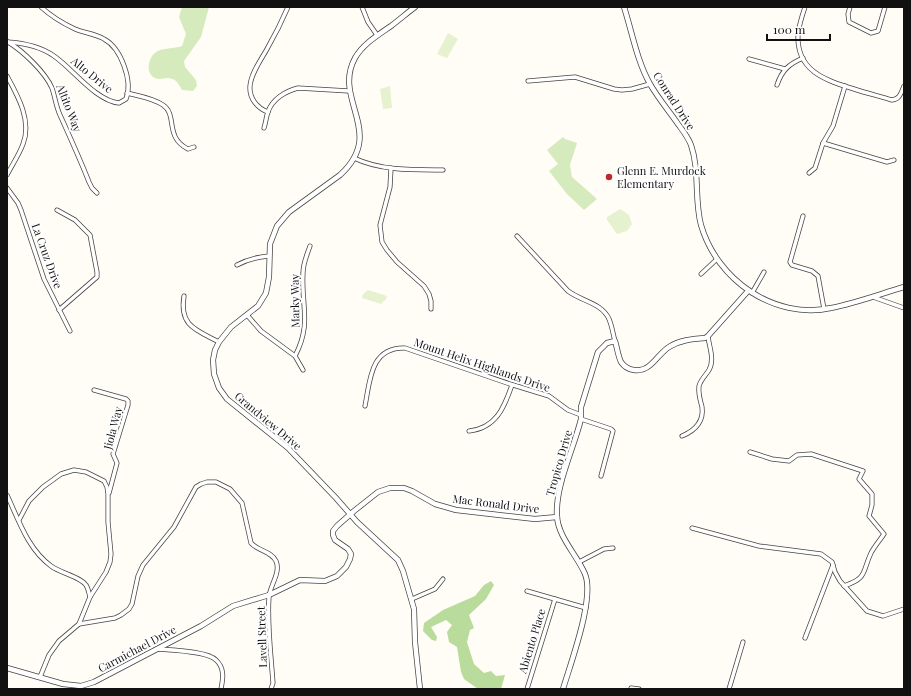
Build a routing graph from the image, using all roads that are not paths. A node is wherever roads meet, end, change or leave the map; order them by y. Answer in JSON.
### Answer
{"nodes":[{"id":1,"x":41,"y":7,"type":"edge"},
{"id":2,"x":288,"y":7,"type":"edge"},
{"id":3,"x":362,"y":7,"type":"edge"},
{"id":4,"x":415,"y":7,"type":"edge"},
{"id":5,"x":624,"y":7,"type":"edge"},
{"id":6,"x":805,"y":7,"type":"edge"},
{"id":7,"x":850,"y":7,"type":"edge"},
{"id":8,"x":886,"y":7,"type":"edge"},
{"id":9,"x":377,"y":35,"type":"junction"},
{"id":10,"x":7,"y":42,"type":"edge"},
{"id":11,"x":803,"y":58,"type":"junction"},
{"id":12,"x":749,"y":59,"type":"dead end"},
{"id":13,"x":785,"y":69,"type":"junction"},
{"id":14,"x":7,"y":76,"type":"edge"},
{"id":15,"x":528,"y":81,"type":"dead end"},
{"id":16,"x":650,"y":84,"type":"junction"},
{"id":17,"x":777,"y":85,"type":"dead end"},
{"id":18,"x":845,"y":86,"type":"junction"},
{"id":19,"x":904,"y":86,"type":"edge"},
{"id":20,"x":349,"y":91,"type":"junction"},
{"id":21,"x":127,"y":93,"type":"junction"},
{"id":22,"x":268,"y":112,"type":"junction"},
{"id":23,"x":264,"y":128,"type":"dead end"},
{"id":24,"x":823,"y":143,"type":"junction"},
{"id":25,"x":194,"y":147,"type":"dead end"},
{"id":26,"x":354,"y":158,"type":"junction"},
{"id":27,"x":894,"y":160,"type":"dead end"},
{"id":28,"x":391,"y":168,"type":"junction"},
{"id":29,"x":443,"y":170,"type":"dead end"},
{"id":30,"x":809,"y":173,"type":"dead end"},
{"id":31,"x":7,"y":175,"type":"edge"},
{"id":32,"x":7,"y":188,"type":"edge"},
{"id":33,"x":97,"y":193,"type":"dead end"},
{"id":34,"x":56,"y":210,"type":"dead end"},
{"id":35,"x":803,"y":216,"type":"dead end"},
{"id":36,"x":517,"y":236,"type":"dead end"},
{"id":37,"x":310,"y":246,"type":"dead end"},
{"id":38,"x":269,"y":256,"type":"junction"},
{"id":39,"x":717,"y":259,"type":"junction"},
{"id":40,"x":237,"y":265,"type":"dead end"},
{"id":41,"x":764,"y":272,"type":"dead end"},
{"id":42,"x":701,"y":274,"type":"dead end"},
{"id":43,"x":904,"y":287,"type":"edge"},
{"id":44,"x":750,"y":292,"type":"junction"},
{"id":45,"x":184,"y":296,"type":"dead end"},
{"id":46,"x":871,"y":297,"type":"junction"},
{"id":47,"x":904,"y":308,"type":"edge"},
{"id":48,"x":824,"y":309,"type":"junction"},
{"id":49,"x":59,"y":310,"type":"junction"},
{"id":50,"x":431,"y":310,"type":"dead end"},
{"id":51,"x":247,"y":315,"type":"junction"},
{"id":52,"x":70,"y":331,"type":"dead end"},
{"id":53,"x":708,"y":336,"type":"junction"},
{"id":54,"x":615,"y":341,"type":"junction"},
{"id":55,"x":219,"y":342,"type":"junction"},
{"id":56,"x":295,"y":356,"type":"junction"},
{"id":57,"x":303,"y":370,"type":"dead end"},
{"id":58,"x":512,"y":385,"type":"junction"},
{"id":59,"x":94,"y":390,"type":"dead end"},
{"id":60,"x":366,"y":406,"type":"dead end"},
{"id":61,"x":581,"y":417,"type":"junction"},
{"id":62,"x":469,"y":431,"type":"dead end"},
{"id":63,"x":682,"y":436,"type":"dead end"},
{"id":64,"x":750,"y":452,"type":"dead end"},
{"id":65,"x":601,"y":476,"type":"dead end"},
{"id":66,"x":108,"y":494,"type":"junction"},
{"id":67,"x":7,"y":496,"type":"edge"},
{"id":68,"x":350,"y":514,"type":"junction"},
{"id":69,"x":557,"y":517,"type":"junction"},
{"id":70,"x":19,"y":520,"type":"junction"},
{"id":71,"x":692,"y":528,"type":"dead end"},
{"id":72,"x":613,"y":548,"type":"dead end"},
{"id":73,"x":579,"y":562,"type":"junction"},
{"id":74,"x":832,"y":565,"type":"junction"},
{"id":75,"x":443,"y":579,"type":"dead end"},
{"id":76,"x":844,"y":586,"type":"junction"},
{"id":77,"x":527,"y":591,"type":"dead end"},
{"id":78,"x":269,"y":595,"type":"junction"},
{"id":79,"x":90,"y":597,"type":"junction"},
{"id":80,"x":412,"y":599,"type":"junction"},
{"id":81,"x":555,"y":599,"type":"junction"},
{"id":82,"x":586,"y":608,"type":"junction"},
{"id":83,"x":904,"y":609,"type":"edge"},
{"id":84,"x":79,"y":624,"type":"junction"},
{"id":85,"x":805,"y":638,"type":"dead end"},
{"id":86,"x":743,"y":642,"type":"dead end"},
{"id":87,"x":157,"y":649,"type":"junction"},
{"id":88,"x":7,"y":668,"type":"edge"},
{"id":89,"x":40,"y":677,"type":"junction"},
{"id":90,"x":631,"y":688,"type":"edge"},
{"id":91,"x":221,"y":689,"type":"edge"},
{"id":92,"x":271,"y":689,"type":"edge"},
{"id":93,"x":420,"y":689,"type":"edge"},
{"id":94,"x":527,"y":689,"type":"edge"},
{"id":95,"x":563,"y":689,"type":"edge"},
{"id":96,"x":639,"y":689,"type":"edge"},
{"id":97,"x":729,"y":689,"type":"edge"}],
"edges":[{"from":1,"to":21,"type":"street","name":"Alto Drive"},
{"from":2,"to":22,"type":"street"},
{"from":3,"to":9,"type":"street"},
{"from":4,"to":9,"type":"street","name":"Grandview Drive"},
{"from":5,"to":16,"type":"street","name":"Conrad Drive"},
{"from":6,"to":11,"type":"street"},
{"from":7,"to":8,"type":"street"},
{"from":9,"to":20,"type":"street","name":"Grandview Drive"},
{"from":10,"to":21,"type":"street","name":"Alto Drive"},
{"from":10,"to":33,"type":"street","name":"Altito Way"},
{"from":11,"to":13,"type":"street"},
{"from":11,"to":18,"type":"street"},
{"from":12,"to":13,"type":"street"},
{"from":13,"to":17,"type":"street"},
{"from":14,"to":31,"type":"street"},
{"from":15,"to":16,"type":"street"},
{"from":16,"to":39,"type":"street","name":"Conrad Drive"},
{"from":18,"to":19,"type":"street"},
{"from":18,"to":24,"type":"street"},
{"from":20,"to":22,"type":"street"},
{"from":20,"to":26,"type":"street","name":"Grandview Drive"},
{"from":21,"to":25,"type":"street"},
{"from":22,"to":23,"type":"street"},
{"from":24,"to":27,"type":"street"},
{"from":24,"to":30,"type":"street"},
{"from":26,"to":28,"type":"street"},
{"from":26,"to":38,"type":"street","name":"Grandview Drive"},
{"from":28,"to":29,"type":"street"},
{"from":28,"to":50,"type":"street"},
{"from":32,"to":49,"type":"street","name":"La Cruz Drive"},
{"from":34,"to":49,"type":"street"},
{"from":35,"to":48,"type":"street"},
{"from":36,"to":54,"type":"street"},
{"from":37,"to":56,"type":"street","name":"Marky Way"},
{"from":38,"to":40,"type":"street"},
{"from":38,"to":51,"type":"street","name":"Grandview Drive"},
{"from":39,"to":42,"type":"street"},
{"from":39,"to":44,"type":"street","name":"Conrad Drive"},
{"from":41,"to":44,"type":"street"},
{"from":43,"to":46,"type":"street","name":"Conrad Drive"},
{"from":44,"to":48,"type":"street","name":"Conrad Drive"},
{"from":44,"to":53,"type":"street"},
{"from":45,"to":55,"type":"street"},
{"from":46,"to":47,"type":"street"},
{"from":46,"to":48,"type":"street","name":"Conrad Drive"},
{"from":49,"to":52,"type":"street","name":"La Cruz Drive"},
{"from":51,"to":55,"type":"street","name":"Grandview Drive"},
{"from":51,"to":56,"type":"street"},
{"from":53,"to":54,"type":"street"},
{"from":53,"to":63,"type":"street"},
{"from":54,"to":61,"type":"street","name":"Tropico Drive"},
{"from":55,"to":68,"type":"street","name":"Grandview Drive"},
{"from":56,"to":57,"type":"street"},
{"from":58,"to":60,"type":"street","name":"Mount Helix Highlands Drive"},
{"from":58,"to":61,"type":"street","name":"Mount Helix Highlands Drive"},
{"from":58,"to":62,"type":"street"},
{"from":59,"to":66,"type":"street","name":"Jiola Way"},
{"from":61,"to":65,"type":"street","name":"Mount Helix Highlands Drive"},
{"from":61,"to":69,"type":"street","name":"Tropico Drive"},
{"from":64,"to":76,"type":"street"},
{"from":66,"to":70,"type":"street"},
{"from":66,"to":79,"type":"street"},
{"from":67,"to":70,"type":"street"},
{"from":68,"to":69,"type":"street","name":"Mac Ronald Drive"},
{"from":68,"to":78,"type":"street","name":"Lavell Street"},
{"from":68,"to":80,"type":"street","name":"Grandview Drive"},
{"from":69,"to":73,"type":"street","name":"Tropico Drive"},
{"from":70,"to":79,"type":"street"},
{"from":71,"to":74,"type":"street"},
{"from":72,"to":73,"type":"street"},
{"from":73,"to":82,"type":"street","name":"Tropico Drive"},
{"from":74,"to":76,"type":"street"},
{"from":74,"to":85,"type":"street"},
{"from":75,"to":80,"type":"street"},
{"from":76,"to":83,"type":"street"},
{"from":77,"to":81,"type":"street","name":"Abiento Place"},
{"from":78,"to":84,"type":"street"},
{"from":78,"to":87,"type":"street","name":"Carmichael Drive"},
{"from":78,"to":92,"type":"street","name":"Lavell Street"},
{"from":79,"to":84,"type":"street"},
{"from":80,"to":93,"type":"street","name":"Grandview Drive"},
{"from":81,"to":82,"type":"street","name":"Abiento Place"},
{"from":81,"to":94,"type":"street","name":"Abiento Place"},
{"from":82,"to":95,"type":"street","name":"Tropico Drive"},
{"from":84,"to":89,"type":"street"},
{"from":86,"to":97,"type":"street"},
{"from":87,"to":89,"type":"street","name":"Carmichael Drive"},
{"from":87,"to":91,"type":"street"},
{"from":88,"to":89,"type":"street","name":"Carmichael Drive"},
{"from":90,"to":96,"type":"street"}]}
